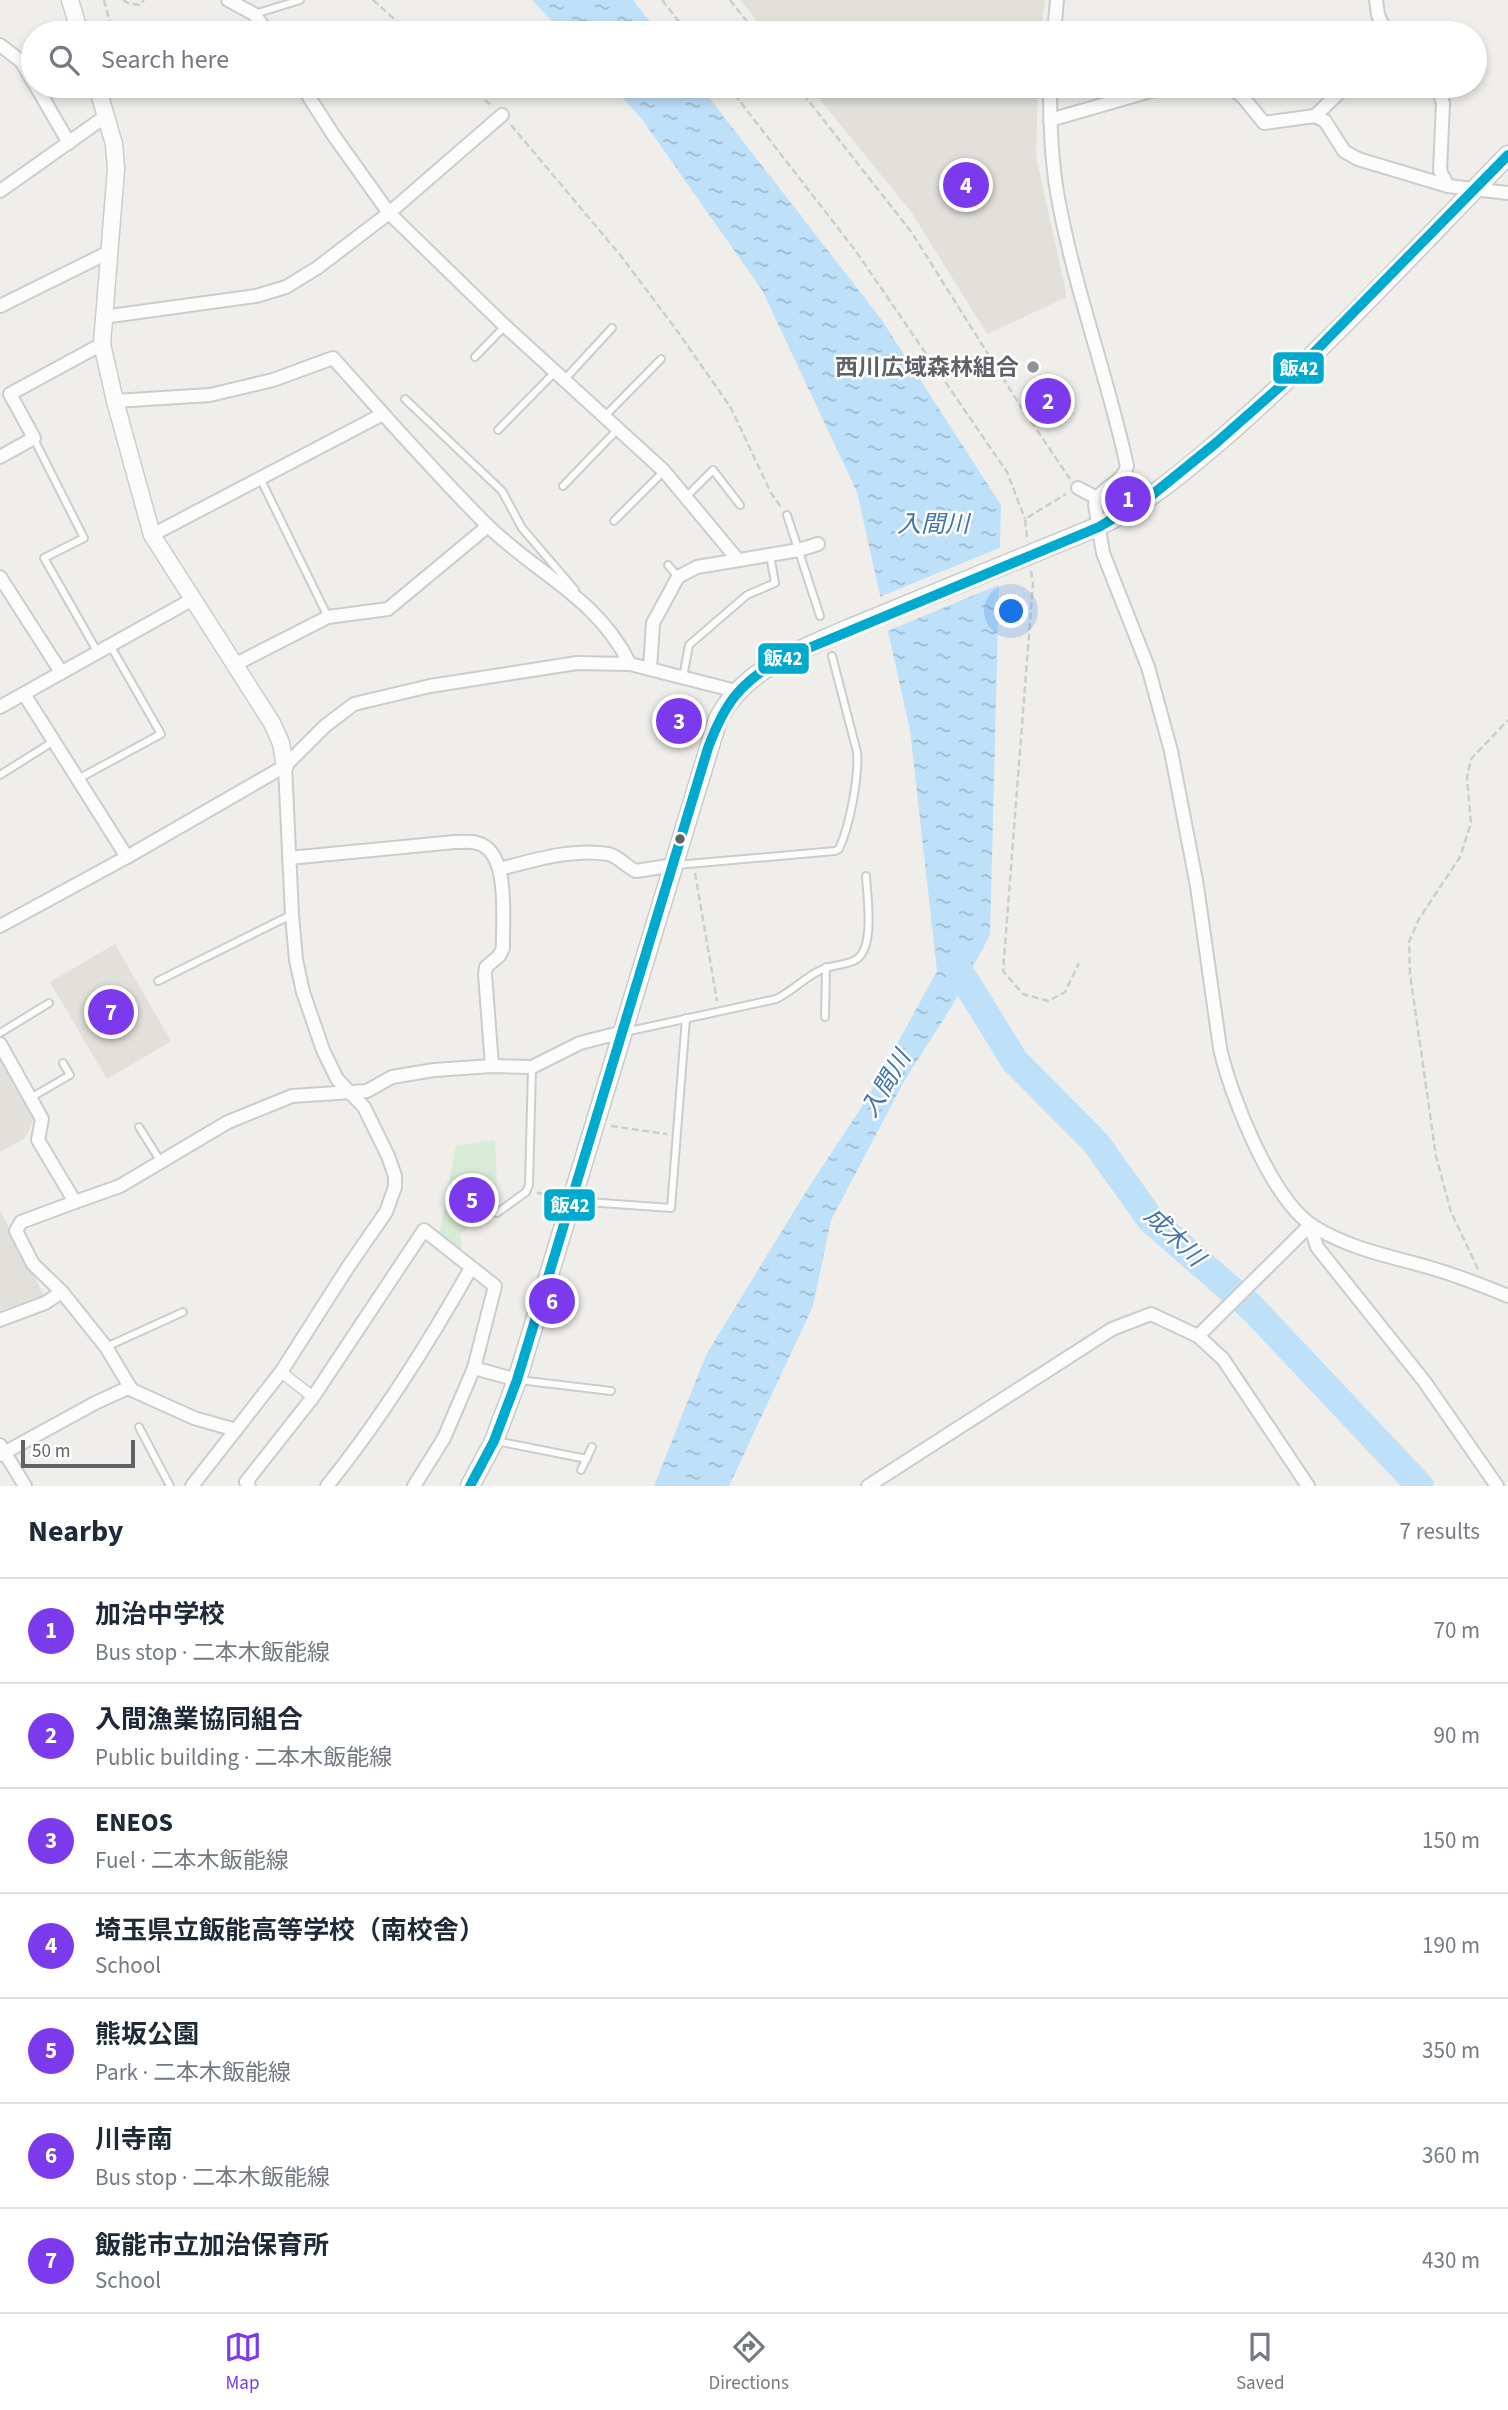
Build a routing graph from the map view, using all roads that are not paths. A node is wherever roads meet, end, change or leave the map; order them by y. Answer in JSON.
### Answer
{"nodes":[{"id":1,"x":70,"y":0,"type":"edge"},
{"id":2,"x":228,"y":0,"type":"edge"},
{"id":3,"x":300,"y":0,"type":"edge"},
{"id":4,"x":1057,"y":0,"type":"edge"},
{"id":5,"x":1376,"y":0,"type":"edge"},
{"id":6,"x":254,"y":14,"type":"junction"},
{"id":7,"x":76,"y":21,"type":"edge"},
{"id":8,"x":259,"y":21,"type":"edge"},
{"id":9,"x":1055,"y":21,"type":"edge"},
{"id":10,"x":1381,"y":21,"type":"edge"},
{"id":11,"x":0,"y":45,"type":"edge"},
{"id":12,"x":21,"y":61,"type":"edge"},
{"id":13,"x":42,"y":98,"type":"edge"},
{"id":14,"x":101,"y":98,"type":"edge"},
{"id":15,"x":310,"y":98,"type":"edge"},
{"id":16,"x":1050,"y":98,"type":"edge"},
{"id":17,"x":1126,"y":98,"type":"edge"},
{"id":18,"x":1244,"y":98,"type":"edge"},
{"id":19,"x":1334,"y":98,"type":"edge"},
{"id":20,"x":1441,"y":98,"type":"edge"},
{"id":21,"x":502,"y":115,"type":"road end"},
{"id":22,"x":106,"y":116,"type":"junction"},
{"id":23,"x":1315,"y":116,"type":"junction"},
{"id":24,"x":1050,"y":120,"type":"junction"},
{"id":25,"x":69,"y":143,"type":"junction"},
{"id":26,"x":1508,"y":155,"type":"edge"},
{"id":27,"x":1448,"y":186,"type":"junction"},
{"id":28,"x":1473,"y":190,"type":"junction"},
{"id":29,"x":0,"y":191,"type":"edge"},
{"id":30,"x":1508,"y":193,"type":"edge"},
{"id":31,"x":389,"y":213,"type":"junction"},
{"id":32,"x":111,"y":251,"type":"junction"},
{"id":33,"x":0,"y":306,"type":"edge"},
{"id":34,"x":103,"y":317,"type":"junction"},
{"id":35,"x":505,"y":326,"type":"junction"},
{"id":36,"x":612,"y":328,"type":"dead end"},
{"id":37,"x":102,"y":344,"type":"junction"},
{"id":38,"x":475,"y":357,"type":"dead end"},
{"id":39,"x":661,"y":359,"type":"dead end"},
{"id":40,"x":559,"y":376,"type":"junction"},
{"id":41,"x":405,"y":400,"type":"dead end"},
{"id":42,"x":115,"y":401,"type":"junction"},
{"id":43,"x":383,"y":414,"type":"junction"},
{"id":44,"x":604,"y":417,"type":"junction"},
{"id":45,"x":618,"y":429,"type":"junction"},
{"id":46,"x":498,"y":430,"type":"dead end"},
{"id":47,"x":34,"y":438,"type":"junction"},
{"id":48,"x":0,"y":457,"type":"edge"},
{"id":49,"x":664,"y":471,"type":"junction"},
{"id":50,"x":260,"y":478,"type":"junction"},
{"id":51,"x":563,"y":486,"type":"dead end"},
{"id":52,"x":1078,"y":488,"type":"road end"},
{"id":53,"x":686,"y":497,"type":"junction"},
{"id":54,"x":1097,"y":498,"type":"junction"},
{"id":55,"x":740,"y":505,"type":"dead end"},
{"id":56,"x":786,"y":516,"type":"road end"},
{"id":57,"x":614,"y":521,"type":"dead end"},
{"id":58,"x":488,"y":526,"type":"junction"},
{"id":59,"x":1090,"y":530,"type":"junction"},
{"id":60,"x":152,"y":535,"type":"junction"},
{"id":61,"x":818,"y":544,"type":"dead end"},
{"id":62,"x":799,"y":550,"type":"junction"},
{"id":63,"x":770,"y":555,"type":"junction"},
{"id":64,"x":738,"y":560,"type":"junction"},
{"id":65,"x":668,"y":565,"type":"dead end"},
{"id":66,"x":0,"y":577,"type":"edge"},
{"id":67,"x":678,"y":577,"type":"junction"},
{"id":68,"x":193,"y":599,"type":"junction"},
{"id":69,"x":592,"y":610,"type":"junction"},
{"id":70,"x":820,"y":616,"type":"dead end"},
{"id":71,"x":328,"y":617,"type":"junction"},
{"id":72,"x":110,"y":645,"type":"junction"},
{"id":73,"x":97,"y":651,"type":"junction"},
{"id":74,"x":832,"y":656,"type":"dead end"},
{"id":75,"x":236,"y":664,"type":"junction"},
{"id":76,"x":630,"y":664,"type":"junction"},
{"id":77,"x":650,"y":668,"type":"junction"},
{"id":78,"x":61,"y":672,"type":"junction"},
{"id":79,"x":682,"y":677,"type":"junction"},
{"id":80,"x":736,"y":691,"type":"junction"},
{"id":81,"x":24,"y":694,"type":"junction"},
{"id":82,"x":0,"y":707,"type":"edge"},
{"id":83,"x":54,"y":741,"type":"junction"},
{"id":84,"x":285,"y":766,"type":"junction"},
{"id":85,"x":0,"y":775,"type":"edge"},
{"id":86,"x":78,"y":779,"type":"junction"},
{"id":87,"x":127,"y":857,"type":"junction"},
{"id":88,"x":289,"y":858,"type":"junction"},
{"id":89,"x":674,"y":865,"type":"junction"},
{"id":90,"x":500,"y":869,"type":"junction"},
{"id":91,"x":866,"y":876,"type":"dead end"},
{"id":92,"x":292,"y":915,"type":"junction"},
{"id":93,"x":0,"y":926,"type":"edge"},
{"id":94,"x":826,"y":967,"type":"junction"},
{"id":95,"x":158,"y":981,"type":"dead end"},
{"id":96,"x":49,"y":1003,"type":"dead end"},
{"id":97,"x":825,"y":1017,"type":"dead end"},
{"id":98,"x":686,"y":1018,"type":"junction"},
{"id":99,"x":623,"y":1032,"type":"junction"},
{"id":100,"x":0,"y":1033,"type":"edge"},
{"id":101,"x":0,"y":1044,"type":"edge"},
{"id":102,"x":63,"y":1063,"type":"dead end"},
{"id":103,"x":492,"y":1066,"type":"junction"},
{"id":104,"x":532,"y":1067,"type":"junction"},
{"id":105,"x":349,"y":1091,"type":"junction"},
{"id":106,"x":32,"y":1097,"type":"junction"},
{"id":107,"x":139,"y":1127,"type":"dead end"},
{"id":108,"x":162,"y":1162,"type":"junction"},
{"id":109,"x":571,"y":1198,"type":"junction"},
{"id":110,"x":75,"y":1202,"type":"junction"},
{"id":111,"x":497,"y":1213,"type":"dead end"},
{"id":112,"x":1310,"y":1224,"type":"junction"},
{"id":113,"x":471,"y":1268,"type":"junction"},
{"id":114,"x":62,"y":1292,"type":"junction"},
{"id":115,"x":1508,"y":1296,"type":"edge"},
{"id":116,"x":183,"y":1312,"type":"dead end"},
{"id":117,"x":0,"y":1320,"type":"edge"},
{"id":118,"x":1198,"y":1336,"type":"junction"},
{"id":119,"x":106,"y":1348,"type":"junction"},
{"id":120,"x":474,"y":1368,"type":"junction"},
{"id":121,"x":281,"y":1373,"type":"junction"},
{"id":122,"x":517,"y":1380,"type":"junction"},
{"id":123,"x":130,"y":1387,"type":"junction"},
{"id":124,"x":611,"y":1391,"type":"dead end"},
{"id":125,"x":313,"y":1397,"type":"junction"},
{"id":126,"x":139,"y":1427,"type":"dead end"},
{"id":127,"x":236,"y":1430,"type":"junction"},
{"id":128,"x":494,"y":1441,"type":"junction"},
{"id":129,"x":592,"y":1447,"type":"dead end"},
{"id":130,"x":2,"y":1451,"type":"edge"},
{"id":131,"x":587,"y":1459,"type":"junction"},
{"id":132,"x":582,"y":1471,"type":"dead end"},
{"id":133,"x":25,"y":1486,"type":"edge"},
{"id":134,"x":170,"y":1486,"type":"edge"},
{"id":135,"x":191,"y":1486,"type":"edge"},
{"id":136,"x":249,"y":1486,"type":"edge"},
{"id":137,"x":327,"y":1486,"type":"edge"},
{"id":138,"x":414,"y":1486,"type":"edge"},
{"id":139,"x":470,"y":1486,"type":"edge"},
{"id":140,"x":869,"y":1486,"type":"edge"},
{"id":141,"x":1308,"y":1486,"type":"edge"},
{"id":142,"x":1497,"y":1486,"type":"edge"}],
"edges":[{"from":1,"to":7,"type":"street"},
{"from":2,"to":6,"type":"street"},
{"from":3,"to":6,"type":"lane"},
{"from":4,"to":9,"type":"street"},
{"from":5,"to":10,"type":"street"},
{"from":6,"to":8,"type":"street"},
{"from":11,"to":12,"type":"street"},
{"from":13,"to":25,"type":"street"},
{"from":14,"to":22,"type":"street"},
{"from":15,"to":31,"type":"street"},
{"from":16,"to":24,"type":"street"},
{"from":17,"to":24,"type":"street"},
{"from":18,"to":23,"type":"street"},
{"from":19,"to":23,"type":"street"},
{"from":20,"to":27,"type":"street"},
{"from":21,"to":31,"type":"street"},
{"from":22,"to":25,"type":"street"},
{"from":22,"to":32,"type":"street"},
{"from":23,"to":27,"type":"street"},
{"from":24,"to":54,"type":"street"},
{"from":25,"to":29,"type":"street"},
{"from":26,"to":28,"type":"main road"},
{"from":27,"to":28,"type":"street"},
{"from":28,"to":30,"type":"street"},
{"from":28,"to":59,"type":"main road"},
{"from":31,"to":34,"type":"street"},
{"from":31,"to":35,"type":"street"},
{"from":32,"to":33,"type":"street"},
{"from":32,"to":34,"type":"street"},
{"from":34,"to":37,"type":"street"},
{"from":35,"to":38,"type":"lane"},
{"from":35,"to":40,"type":"street"},
{"from":36,"to":40,"type":"lane"},
{"from":37,"to":42,"type":"street"},
{"from":37,"to":47,"type":"street"},
{"from":39,"to":44,"type":"lane"},
{"from":40,"to":44,"type":"street"},
{"from":40,"to":46,"type":"lane"},
{"from":41,"to":69,"type":"lane"},
{"from":42,"to":43,"type":"street"},
{"from":42,"to":60,"type":"street"},
{"from":43,"to":50,"type":"street"},
{"from":43,"to":58,"type":"street"},
{"from":44,"to":45,"type":"street"},
{"from":45,"to":49,"type":"street"},
{"from":45,"to":51,"type":"lane"},
{"from":47,"to":48,"type":"street"},
{"from":47,"to":73,"type":"lane"},
{"from":49,"to":53,"type":"street"},
{"from":49,"to":57,"type":"lane"},
{"from":50,"to":60,"type":"street"},
{"from":50,"to":71,"type":"lane"},
{"from":52,"to":54,"type":"street"},
{"from":53,"to":55,"type":"lane"},
{"from":53,"to":64,"type":"street"},
{"from":54,"to":59,"type":"street"},
{"from":56,"to":62,"type":"lane"},
{"from":58,"to":69,"type":"street"},
{"from":58,"to":71,"type":"street"},
{"from":59,"to":80,"type":"main road","bridge":true},
{"from":59,"to":112,"type":"street"},
{"from":60,"to":68,"type":"street"},
{"from":61,"to":62,"type":"street"},
{"from":62,"to":63,"type":"street"},
{"from":62,"to":70,"type":"lane"},
{"from":63,"to":64,"type":"street"},
{"from":63,"to":79,"type":"lane"},
{"from":64,"to":67,"type":"street"},
{"from":65,"to":67,"type":"lane"},
{"from":66,"to":78,"type":"street"},
{"from":67,"to":77,"type":"street"},
{"from":68,"to":72,"type":"street"},
{"from":68,"to":75,"type":"street"},
{"from":69,"to":76,"type":"street"},
{"from":71,"to":75,"type":"street"},
{"from":72,"to":73,"type":"street"},
{"from":72,"to":86,"type":"lane"},
{"from":73,"to":78,"type":"street"},
{"from":74,"to":89,"type":"lane"},
{"from":75,"to":84,"type":"street"},
{"from":76,"to":77,"type":"street"},
{"from":76,"to":84,"type":"street"},
{"from":77,"to":79,"type":"street"},
{"from":78,"to":81,"type":"street"},
{"from":79,"to":80,"type":"street"},
{"from":80,"to":89,"type":"main road"},
{"from":81,"to":82,"type":"street"},
{"from":81,"to":83,"type":"street"},
{"from":83,"to":85,"type":"lane"},
{"from":83,"to":86,"type":"street"},
{"from":84,"to":87,"type":"street"},
{"from":84,"to":88,"type":"street"},
{"from":86,"to":87,"type":"street"},
{"from":87,"to":93,"type":"street"},
{"from":88,"to":90,"type":"street"},
{"from":88,"to":92,"type":"street"},
{"from":89,"to":90,"type":"street"},
{"from":89,"to":99,"type":"main road"},
{"from":90,"to":103,"type":"street"},
{"from":91,"to":94,"type":"lane"},
{"from":92,"to":95,"type":"lane"},
{"from":92,"to":105,"type":"street"},
{"from":94,"to":97,"type":"lane"},
{"from":94,"to":98,"type":"lane"},
{"from":96,"to":100,"type":"lane"},
{"from":98,"to":99,"type":"lane"},
{"from":98,"to":109,"type":"lane"},
{"from":99,"to":104,"type":"street"},
{"from":99,"to":109,"type":"main road"},
{"from":101,"to":106,"type":"street"},
{"from":102,"to":106,"type":"lane"},
{"from":103,"to":104,"type":"street"},
{"from":103,"to":105,"type":"street"},
{"from":104,"to":111,"type":"lane"},
{"from":105,"to":108,"type":"street"},
{"from":105,"to":121,"type":"street"},
{"from":106,"to":110,"type":"street"},
{"from":107,"to":108,"type":"lane"},
{"from":108,"to":110,"type":"street"},
{"from":109,"to":122,"type":"main road"},
{"from":110,"to":114,"type":"street"},
{"from":112,"to":115,"type":"street"},
{"from":112,"to":118,"type":"street"},
{"from":112,"to":142,"type":"street"},
{"from":113,"to":120,"type":"street"},
{"from":113,"to":125,"type":"street"},
{"from":113,"to":137,"type":"street"},
{"from":114,"to":117,"type":"street"},
{"from":114,"to":119,"type":"street"},
{"from":116,"to":119,"type":"lane"},
{"from":118,"to":140,"type":"street"},
{"from":118,"to":141,"type":"street"},
{"from":119,"to":123,"type":"street"},
{"from":120,"to":122,"type":"street"},
{"from":120,"to":138,"type":"street"},
{"from":121,"to":125,"type":"street"},
{"from":121,"to":127,"type":"street"},
{"from":122,"to":124,"type":"lane"},
{"from":122,"to":128,"type":"main road"},
{"from":123,"to":127,"type":"street"},
{"from":123,"to":130,"type":"street"},
{"from":125,"to":136,"type":"street"},
{"from":126,"to":134,"type":"lane"},
{"from":127,"to":135,"type":"street"},
{"from":128,"to":131,"type":"lane"},
{"from":128,"to":139,"type":"main road"},
{"from":129,"to":131,"type":"lane"},
{"from":130,"to":133,"type":"street"},
{"from":131,"to":132,"type":"lane"}]}
